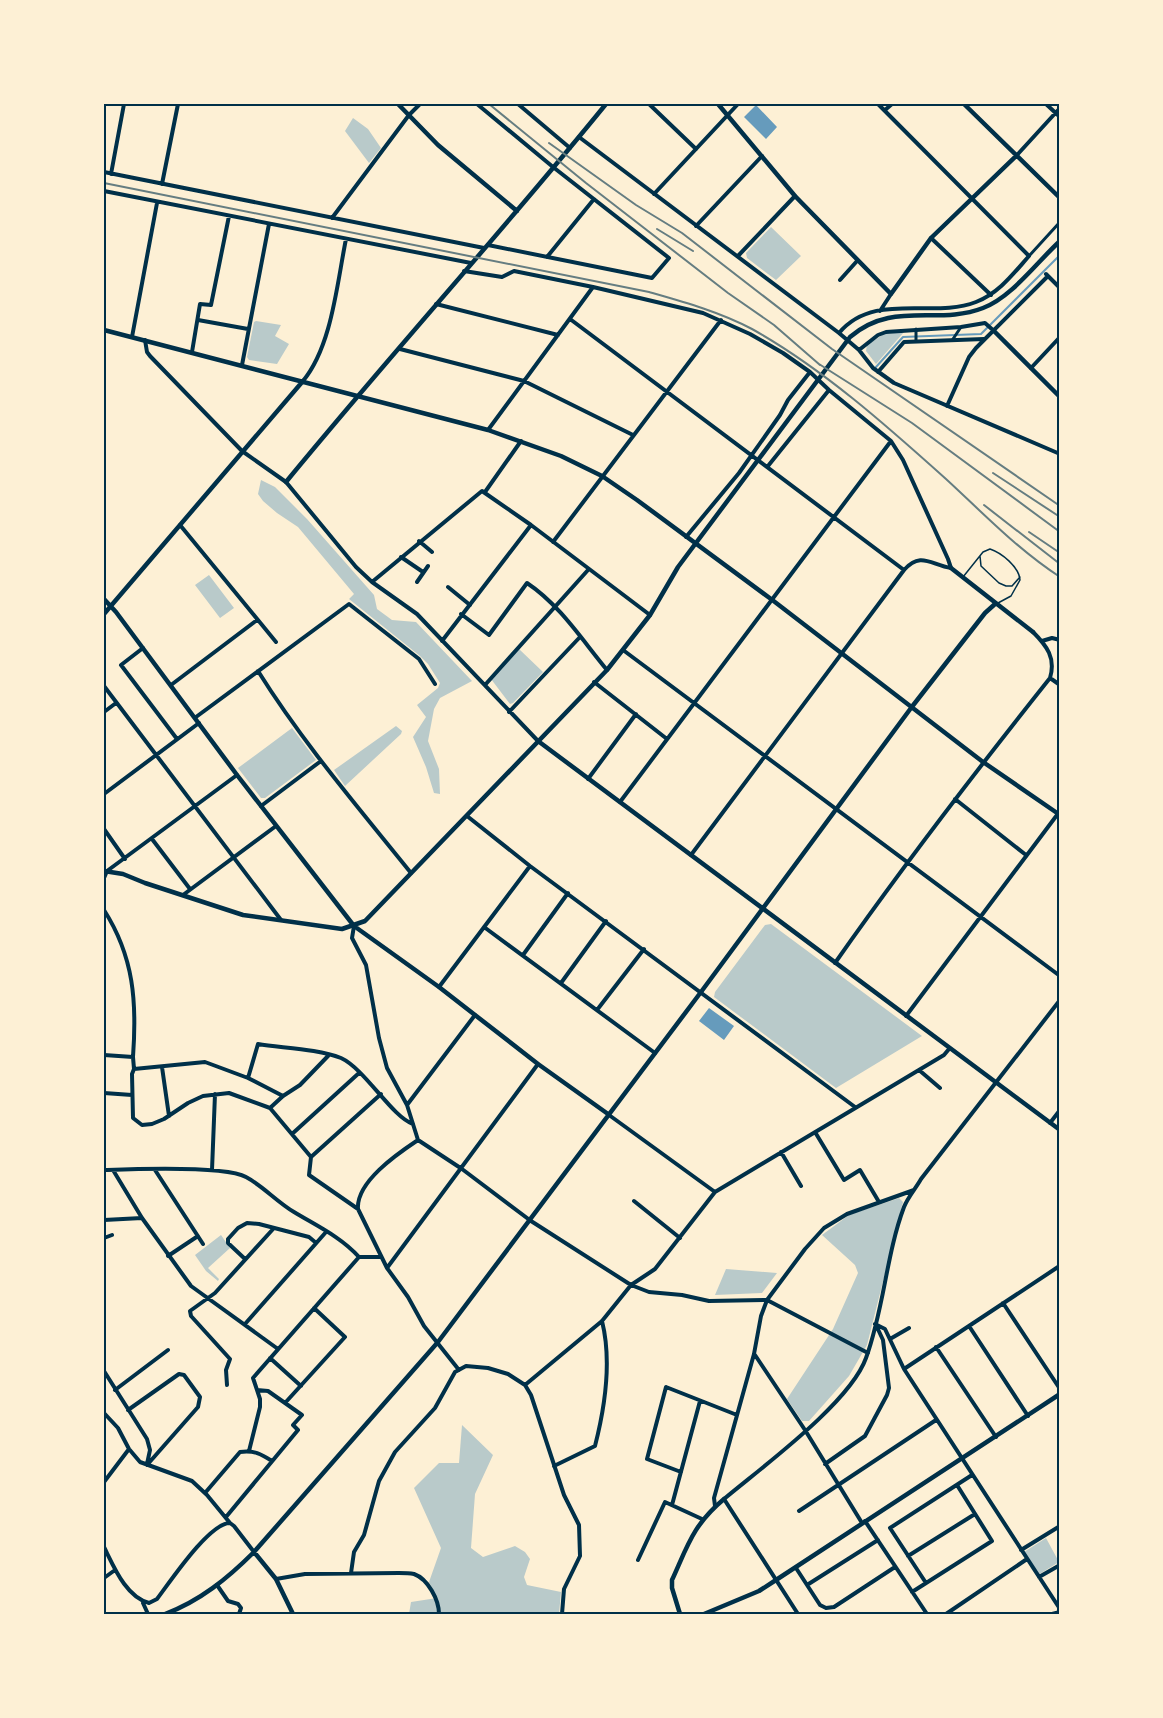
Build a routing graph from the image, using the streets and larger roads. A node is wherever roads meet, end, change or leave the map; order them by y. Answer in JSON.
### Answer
{"nodes":[{"id":1,"x":124,"y":104,"type":"edge"},
{"id":2,"x":178,"y":104,"type":"edge"},
{"id":3,"x":398,"y":104,"type":"edge"},
{"id":4,"x":420,"y":104,"type":"edge"},
{"id":5,"x":477,"y":104,"type":"edge"},
{"id":6,"x":518,"y":104,"type":"edge"},
{"id":7,"x":649,"y":104,"type":"edge"},
{"id":8,"x":718,"y":104,"type":"edge"},
{"id":9,"x":738,"y":104,"type":"edge"},
{"id":10,"x":878,"y":104,"type":"edge"},
{"id":11,"x":892,"y":104,"type":"edge"},
{"id":12,"x":964,"y":104,"type":"edge"},
{"id":13,"x":1047,"y":104,"type":"edge"},
{"id":14,"x":603,"y":105,"type":"edge"},
{"id":15,"x":1059,"y":108,"type":"edge"},
{"id":16,"x":885,"y":110,"type":"junction"},
{"id":17,"x":409,"y":115,"type":"junction"},
{"id":18,"x":728,"y":115,"type":"junction"},
{"id":19,"x":1058,"y":115,"type":"edge"},
{"id":20,"x":579,"y":137,"type":"junction"},
{"id":21,"x":570,"y":147,"type":"junction"},
{"id":22,"x":696,"y":149,"type":"junction"},
{"id":23,"x":1017,"y":155,"type":"junction"},
{"id":24,"x":762,"y":156,"type":"junction"},
{"id":25,"x":553,"y":167,"type":"junction"},
{"id":26,"x":104,"y":172,"type":"edge"},
{"id":27,"x":111,"y":174,"type":"junction"},
{"id":28,"x":162,"y":184,"type":"junction"},
{"id":29,"x":104,"y":191,"type":"edge"},
{"id":30,"x":654,"y":194,"type":"junction"},
{"id":31,"x":795,"y":196,"type":"junction"},
{"id":32,"x":1059,"y":198,"type":"edge"},
{"id":33,"x":594,"y":199,"type":"junction"},
{"id":34,"x":970,"y":199,"type":"junction"},
{"id":35,"x":157,"y":203,"type":"junction"},
{"id":36,"x":517,"y":211,"type":"junction"},
{"id":37,"x":229,"y":216,"type":"junction"},
{"id":38,"x":332,"y":218,"type":"junction"},
{"id":39,"x":1059,"y":222,"type":"edge"},
{"id":40,"x":269,"y":224,"type":"junction"},
{"id":41,"x":696,"y":226,"type":"junction"},
{"id":42,"x":932,"y":238,"type":"junction"},
{"id":43,"x":346,"y":239,"type":"junction"},
{"id":44,"x":1059,"y":241,"type":"edge"},
{"id":45,"x":486,"y":247,"type":"junction"},
{"id":46,"x":737,"y":256,"type":"junction"},
{"id":47,"x":1029,"y":256,"type":"junction"},
{"id":48,"x":547,"y":257,"type":"junction"},
{"id":49,"x":857,"y":261,"type":"junction"},
{"id":50,"x":471,"y":263,"type":"junction"},
{"id":51,"x":464,"y":271,"type":"junction"},
{"id":52,"x":840,"y":280,"type":"dead end"},
{"id":53,"x":593,"y":287,"type":"junction"},
{"id":54,"x":1059,"y":288,"type":"edge"},
{"id":55,"x":891,"y":294,"type":"junction"},
{"id":56,"x":991,"y":295,"type":"junction"},
{"id":57,"x":436,"y":304,"type":"junction"},
{"id":58,"x":879,"y":311,"type":"junction"},
{"id":59,"x":570,"y":319,"type":"junction"},
{"id":60,"x":198,"y":320,"type":"junction"},
{"id":61,"x":721,"y":321,"type":"junction"},
{"id":62,"x":962,"y":327,"type":"junction"},
{"id":63,"x":248,"y":329,"type":"junction"},
{"id":64,"x":916,"y":329,"type":"junction"},
{"id":65,"x":104,"y":330,"type":"edge"},
{"id":66,"x":994,"y":331,"type":"junction"},
{"id":67,"x":839,"y":333,"type":"junction"},
{"id":68,"x":558,"y":335,"type":"junction"},
{"id":69,"x":132,"y":337,"type":"junction"},
{"id":70,"x":1059,"y":337,"type":"edge"},
{"id":71,"x":953,"y":339,"type":"junction"},
{"id":72,"x":985,"y":339,"type":"junction"},
{"id":73,"x":145,"y":340,"type":"junction"},
{"id":74,"x":916,"y":340,"type":"junction"},
{"id":75,"x":400,"y":349,"type":"junction"},
{"id":76,"x":859,"y":350,"type":"junction"},
{"id":77,"x":192,"y":352,"type":"junction"},
{"id":78,"x":242,"y":365,"type":"junction"},
{"id":79,"x":1030,"y":368,"type":"junction"},
{"id":80,"x":810,"y":372,"type":"junction"},
{"id":81,"x":878,"y":372,"type":"junction"},
{"id":82,"x":303,"y":381,"type":"junction"},
{"id":83,"x":524,"y":381,"type":"junction"},
{"id":84,"x":829,"y":390,"type":"junction"},
{"id":85,"x":667,"y":392,"type":"junction"},
{"id":86,"x":358,"y":395,"type":"junction"},
{"id":87,"x":1059,"y":397,"type":"edge"},
{"id":88,"x":947,"y":406,"type":"junction"},
{"id":89,"x":488,"y":430,"type":"junction"},
{"id":90,"x":633,"y":435,"type":"junction"},
{"id":91,"x":521,"y":440,"type":"junction"},
{"id":92,"x":891,"y":441,"type":"junction"},
{"id":93,"x":242,"y":451,"type":"junction"},
{"id":94,"x":1059,"y":454,"type":"edge"},
{"id":95,"x":752,"y":456,"type":"junction"},
{"id":96,"x":768,"y":467,"type":"junction"},
{"id":97,"x":602,"y":476,"type":"junction"},
{"id":98,"x":286,"y":482,"type":"junction"},
{"id":99,"x":485,"y":492,"type":"junction"},
{"id":100,"x":833,"y":516,"type":"junction"},
{"id":101,"x":180,"y":525,"type":"junction"},
{"id":102,"x":531,"y":525,"type":"junction"},
{"id":103,"x":686,"y":537,"type":"junction"},
{"id":104,"x":419,"y":541,"type":"junction"},
{"id":105,"x":554,"y":542,"type":"junction"},
{"id":106,"x":695,"y":544,"type":"junction"},
{"id":107,"x":432,"y":552,"type":"dead end"},
{"id":108,"x":401,"y":557,"type":"junction"},
{"id":109,"x":428,"y":566,"type":"dead end"},
{"id":110,"x":951,"y":568,"type":"junction"},
{"id":111,"x":588,"y":570,"type":"junction"},
{"id":112,"x":904,"y":570,"type":"junction"},
{"id":113,"x":423,"y":572,"type":"junction"},
{"id":114,"x":372,"y":582,"type":"junction"},
{"id":115,"x":417,"y":582,"type":"dead end"},
{"id":116,"x":448,"y":587,"type":"dead end"},
{"id":117,"x":104,"y":599,"type":"edge"},
{"id":118,"x":771,"y":600,"type":"junction"},
{"id":119,"x":995,"y":604,"type":"junction"},
{"id":120,"x":470,"y":605,"type":"junction"},
{"id":121,"x":111,"y":606,"type":"junction"},
{"id":122,"x":555,"y":606,"type":"junction"},
{"id":123,"x":104,"y":614,"type":"edge"},
{"id":124,"x":461,"y":614,"type":"junction"},
{"id":125,"x":650,"y":615,"type":"junction"},
{"id":126,"x":257,"y":620,"type":"junction"},
{"id":127,"x":1034,"y":632,"type":"joint"},
{"id":128,"x":580,"y":637,"type":"junction"},
{"id":129,"x":1059,"y":640,"type":"edge"},
{"id":130,"x":442,"y":641,"type":"junction"},
{"id":131,"x":1042,"y":641,"type":"junction"},
{"id":132,"x":276,"y":642,"type":"dead end"},
{"id":133,"x":143,"y":648,"type":"junction"},
{"id":134,"x":623,"y":650,"type":"junction"},
{"id":135,"x":842,"y":654,"type":"junction"},
{"id":136,"x":607,"y":670,"type":"junction"},
{"id":137,"x":258,"y":671,"type":"junction"},
{"id":138,"x":1050,"y":678,"type":"junction"},
{"id":139,"x":594,"y":682,"type":"junction"},
{"id":140,"x":435,"y":684,"type":"dead end"},
{"id":141,"x":171,"y":685,"type":"junction"},
{"id":142,"x":485,"y":685,"type":"junction"},
{"id":143,"x":1059,"y":685,"type":"edge"},
{"id":144,"x":104,"y":686,"type":"edge"},
{"id":145,"x":116,"y":703,"type":"junction"},
{"id":146,"x":694,"y":703,"type":"junction"},
{"id":147,"x":911,"y":708,"type":"junction"},
{"id":148,"x":104,"y":712,"type":"edge"},
{"id":149,"x":509,"y":712,"type":"junction"},
{"id":150,"x":636,"y":714,"type":"junction"},
{"id":151,"x":198,"y":720,"type":"junction"},
{"id":152,"x":177,"y":739,"type":"junction"},
{"id":153,"x":667,"y":739,"type":"junction"},
{"id":154,"x":538,"y":741,"type":"junction"},
{"id":155,"x":156,"y":754,"type":"junction"},
{"id":156,"x":766,"y":756,"type":"junction"},
{"id":157,"x":321,"y":761,"type":"junction"},
{"id":158,"x":983,"y":762,"type":"junction"},
{"id":159,"x":237,"y":775,"type":"junction"},
{"id":160,"x":588,"y":779,"type":"junction"},
{"id":161,"x":104,"y":794,"type":"edge"},
{"id":162,"x":955,"y":800,"type":"junction"},
{"id":163,"x":620,"y":802,"type":"junction"},
{"id":164,"x":195,"y":806,"type":"junction"},
{"id":165,"x":261,"y":806,"type":"junction"},
{"id":166,"x":837,"y":809,"type":"junction"},
{"id":167,"x":1059,"y":813,"type":"edge"},
{"id":168,"x":467,"y":816,"type":"junction"},
{"id":169,"x":276,"y":826,"type":"junction"},
{"id":170,"x":104,"y":829,"type":"edge"},
{"id":171,"x":152,"y":839,"type":"junction"},
{"id":172,"x":692,"y":855,"type":"junction"},
{"id":173,"x":1026,"y":855,"type":"junction"},
{"id":174,"x":234,"y":857,"type":"junction"},
{"id":175,"x":125,"y":859,"type":"junction"},
{"id":176,"x":908,"y":862,"type":"junction"},
{"id":177,"x":530,"y":866,"type":"junction"},
{"id":178,"x":104,"y":867,"type":"edge"},
{"id":179,"x":105,"y":871,"type":"edge"},
{"id":180,"x":411,"y":873,"type":"junction"},
{"id":181,"x":104,"y":878,"type":"edge"},
{"id":182,"x":190,"y":890,"type":"junction"},
{"id":183,"x":568,"y":893,"type":"junction"},
{"id":184,"x":182,"y":896,"type":"junction"},
{"id":185,"x":763,"y":909,"type":"junction"},
{"id":186,"x":104,"y":910,"type":"edge"},
{"id":187,"x":981,"y":917,"type":"junction"},
{"id":188,"x":281,"y":920,"type":"junction"},
{"id":189,"x":606,"y":921,"type":"junction"},
{"id":190,"x":354,"y":926,"type":"junction"},
{"id":191,"x":484,"y":927,"type":"junction"},
{"id":192,"x":644,"y":949,"type":"junction"},
{"id":193,"x":523,"y":956,"type":"junction"},
{"id":194,"x":835,"y":963,"type":"junction"},
{"id":195,"x":1059,"y":976,"type":"edge"},
{"id":196,"x":561,"y":983,"type":"junction"},
{"id":197,"x":439,"y":987,"type":"junction"},
{"id":198,"x":701,"y":992,"type":"junction"},
{"id":199,"x":1059,"y":1000,"type":"edge"},
{"id":200,"x":597,"y":1010,"type":"junction"},
{"id":201,"x":475,"y":1015,"type":"junction"},
{"id":202,"x":906,"y":1016,"type":"junction"},
{"id":203,"x":949,"y":1049,"type":"junction"},
{"id":204,"x":655,"y":1053,"type":"junction"},
{"id":205,"x":104,"y":1055,"type":"edge"},
{"id":206,"x":329,"y":1055,"type":"junction"},
{"id":207,"x":133,"y":1057,"type":"junction"},
{"id":208,"x":538,"y":1064,"type":"junction"},
{"id":209,"x":162,"y":1066,"type":"junction"},
{"id":210,"x":134,"y":1070,"type":"junction"},
{"id":211,"x":919,"y":1070,"type":"junction"},
{"id":212,"x":359,"y":1073,"type":"junction"},
{"id":213,"x":248,"y":1078,"type":"junction"},
{"id":214,"x":996,"y":1084,"type":"junction"},
{"id":215,"x":940,"y":1088,"type":"dead end"},
{"id":216,"x":104,"y":1093,"type":"edge"},
{"id":217,"x":215,"y":1094,"type":"junction"},
{"id":218,"x":381,"y":1094,"type":"junction"},
{"id":219,"x":132,"y":1095,"type":"junction"},
{"id":220,"x":283,"y":1096,"type":"junction"},
{"id":221,"x":407,"y":1105,"type":"junction"},
{"id":222,"x":856,"y":1107,"type":"junction"},
{"id":223,"x":270,"y":1108,"type":"junction"},
{"id":224,"x":1059,"y":1110,"type":"edge"},
{"id":225,"x":608,"y":1114,"type":"junction"},
{"id":226,"x":169,"y":1116,"type":"junction"},
{"id":227,"x":1050,"y":1123,"type":"junction"},
{"id":228,"x":414,"y":1124,"type":"junction"},
{"id":229,"x":1059,"y":1130,"type":"edge"},
{"id":230,"x":815,"y":1132,"type":"junction"},
{"id":231,"x":292,"y":1134,"type":"junction"},
{"id":232,"x":418,"y":1140,"type":"junction"},
{"id":233,"x":781,"y":1152,"type":"junction"},
{"id":234,"x":310,"y":1157,"type":"junction"},
{"id":235,"x":462,"y":1169,"type":"junction"},
{"id":236,"x":104,"y":1170,"type":"edge"},
{"id":237,"x":113,"y":1170,"type":"junction"},
{"id":238,"x":155,"y":1170,"type":"junction"},
{"id":239,"x":212,"y":1170,"type":"junction"},
{"id":240,"x":801,"y":1186,"type":"dead end"},
{"id":241,"x":915,"y":1189,"type":"junction"},
{"id":242,"x":715,"y":1192,"type":"junction"},
{"id":243,"x":634,"y":1201,"type":"dead end"},
{"id":244,"x":879,"y":1202,"type":"junction"},
{"id":245,"x":358,"y":1209,"type":"junction"},
{"id":246,"x":142,"y":1218,"type":"junction"},
{"id":247,"x":104,"y":1220,"type":"edge"},
{"id":248,"x":531,"y":1221,"type":"junction"},
{"id":249,"x":274,"y":1228,"type":"junction"},
{"id":250,"x":326,"y":1232,"type":"junction"},
{"id":251,"x":112,"y":1235,"type":"dead end"},
{"id":252,"x":198,"y":1236,"type":"junction"},
{"id":253,"x":104,"y":1238,"type":"edge"},
{"id":254,"x":680,"y":1238,"type":"junction"},
{"id":255,"x":315,"y":1242,"type":"junction"},
{"id":256,"x":203,"y":1244,"type":"dead end"},
{"id":257,"x":168,"y":1256,"type":"junction"},
{"id":258,"x":359,"y":1257,"type":"junction"},
{"id":259,"x":381,"y":1257,"type":"junction"},
{"id":260,"x":245,"y":1259,"type":"junction"},
{"id":261,"x":387,"y":1268,"type":"junction"},
{"id":262,"x":1058,"y":1268,"type":"dead end"},
{"id":263,"x":631,"y":1285,"type":"junction"},
{"id":264,"x":207,"y":1299,"type":"junction"},
{"id":265,"x":767,"y":1300,"type":"junction"},
{"id":266,"x":1003,"y":1304,"type":"junction"},
{"id":267,"x":314,"y":1308,"type":"junction"},
{"id":268,"x":602,"y":1321,"type":"junction"},
{"id":269,"x":245,"y":1323,"type":"junction"},
{"id":270,"x":875,"y":1324,"type":"junction"},
{"id":271,"x":969,"y":1326,"type":"junction"},
{"id":272,"x":909,"y":1328,"type":"dead end"},
{"id":273,"x":890,"y":1339,"type":"junction"},
{"id":274,"x":438,"y":1342,"type":"junction"},
{"id":275,"x":936,"y":1347,"type":"junction"},
{"id":276,"x":278,"y":1349,"type":"junction"},
{"id":277,"x":168,"y":1350,"type":"dead end"},
{"id":278,"x":868,"y":1353,"type":"junction"},
{"id":279,"x":754,"y":1354,"type":"junction"},
{"id":280,"x":270,"y":1358,"type":"junction"},
{"id":281,"x":904,"y":1369,"type":"junction"},
{"id":282,"x":459,"y":1370,"type":"junction"},
{"id":283,"x":104,"y":1371,"type":"edge"},
{"id":284,"x":227,"y":1385,"type":"dead end"},
{"id":285,"x":525,"y":1385,"type":"junction"},
{"id":286,"x":301,"y":1386,"type":"junction"},
{"id":287,"x":1059,"y":1389,"type":"edge"},
{"id":288,"x":115,"y":1390,"type":"junction"},
{"id":289,"x":257,"y":1390,"type":"junction"},
{"id":290,"x":1059,"y":1394,"type":"edge"},
{"id":291,"x":700,"y":1401,"type":"junction"},
{"id":292,"x":285,"y":1403,"type":"junction"},
{"id":293,"x":128,"y":1410,"type":"junction"},
{"id":294,"x":104,"y":1413,"type":"edge"},
{"id":295,"x":737,"y":1415,"type":"junction"},
{"id":296,"x":1028,"y":1416,"type":"junction"},
{"id":297,"x":936,"y":1420,"type":"junction"},
{"id":298,"x":805,"y":1430,"type":"junction"},
{"id":299,"x":996,"y":1437,"type":"junction"},
{"id":300,"x":129,"y":1449,"type":"junction"},
{"id":301,"x":249,"y":1451,"type":"junction"},
{"id":302,"x":962,"y":1458,"type":"junction"},
{"id":303,"x":272,"y":1461,"type":"junction"},
{"id":304,"x":825,"y":1464,"type":"junction"},
{"id":305,"x":147,"y":1465,"type":"junction"},
{"id":306,"x":554,"y":1466,"type":"junction"},
{"id":307,"x":681,"y":1472,"type":"junction"},
{"id":308,"x":972,"y":1475,"type":"junction"},
{"id":309,"x":104,"y":1482,"type":"edge"},
{"id":310,"x":838,"y":1484,"type":"junction"},
{"id":311,"x":957,"y":1485,"type":"junction"},
{"id":312,"x":205,"y":1493,"type":"junction"},
{"id":313,"x":724,"y":1499,"type":"junction"},
{"id":314,"x":672,"y":1505,"type":"junction"},
{"id":315,"x":716,"y":1506,"type":"junction"},
{"id":316,"x":799,"y":1511,"type":"dead end"},
{"id":317,"x":975,"y":1514,"type":"junction"},
{"id":318,"x":226,"y":1517,"type":"junction"},
{"id":319,"x":702,"y":1520,"type":"junction"},
{"id":320,"x":864,"y":1522,"type":"junction"},
{"id":321,"x":230,"y":1523,"type":"junction"},
{"id":322,"x":1059,"y":1526,"type":"edge"},
{"id":323,"x":878,"y":1540,"type":"junction"},
{"id":324,"x":104,"y":1548,"type":"edge"},
{"id":325,"x":1021,"y":1550,"type":"junction"},
{"id":326,"x":254,"y":1552,"type":"junction"},
{"id":327,"x":908,"y":1556,"type":"junction"},
{"id":328,"x":1027,"y":1559,"type":"junction"},
{"id":329,"x":638,"y":1560,"type":"dead end"},
{"id":330,"x":1059,"y":1565,"type":"edge"},
{"id":331,"x":895,"y":1567,"type":"junction"},
{"id":332,"x":796,"y":1568,"type":"junction"},
{"id":333,"x":115,"y":1570,"type":"junction"},
{"id":334,"x":351,"y":1574,"type":"junction"},
{"id":335,"x":1039,"y":1577,"type":"junction"},
{"id":336,"x":104,"y":1578,"type":"edge"},
{"id":337,"x":276,"y":1579,"type":"junction"},
{"id":338,"x":776,"y":1581,"type":"junction"},
{"id":339,"x":926,"y":1583,"type":"junction"},
{"id":340,"x":217,"y":1585,"type":"junction"},
{"id":341,"x":807,"y":1585,"type":"junction"},
{"id":342,"x":912,"y":1592,"type":"junction"},
{"id":343,"x":143,"y":1602,"type":"junction"},
{"id":344,"x":1059,"y":1610,"type":"edge"},
{"id":345,"x":178,"y":1612,"type":"edge"},
{"id":346,"x":148,"y":1614,"type":"edge"},
{"id":347,"x":165,"y":1614,"type":"edge"},
{"id":348,"x":239,"y":1614,"type":"edge"},
{"id":349,"x":293,"y":1614,"type":"edge"},
{"id":350,"x":439,"y":1614,"type":"edge"},
{"id":351,"x":562,"y":1614,"type":"edge"},
{"id":352,"x":680,"y":1614,"type":"edge"},
{"id":353,"x":704,"y":1614,"type":"edge"},
{"id":354,"x":798,"y":1614,"type":"edge"},
{"id":355,"x":927,"y":1614,"type":"edge"},
{"id":356,"x":946,"y":1614,"type":"edge"},
{"id":357,"x":1052,"y":1614,"type":"edge"}],
"edges":[{"from":1,"to":27,"type":"street"},
{"from":2,"to":28,"type":"street"},
{"from":3,"to":17,"type":"street"},
{"from":4,"to":17,"type":"street"},
{"from":5,"to":25,"type":"street"},
{"from":6,"to":21,"type":"street"},
{"from":7,"to":22,"type":"street"},
{"from":8,"to":18,"type":"street"},
{"from":9,"to":18,"type":"street"},
{"from":10,"to":16,"type":"street"},
{"from":11,"to":16,"type":"street"},
{"from":12,"to":23,"type":"street"},
{"from":13,"to":19,"type":"street"},
{"from":14,"to":20,"type":"street"},
{"from":15,"to":19,"type":"street"},
{"from":16,"to":34,"type":"street"},
{"from":17,"to":36,"type":"street"},
{"from":17,"to":38,"type":"street"},
{"from":18,"to":22,"type":"street"},
{"from":18,"to":24,"type":"street"},
{"from":19,"to":23,"type":"street"},
{"from":20,"to":21,"type":"street"},
{"from":20,"to":30,"type":"street"},
{"from":21,"to":25,"type":"street"},
{"from":22,"to":30,"type":"street"},
{"from":23,"to":32,"type":"street"},
{"from":23,"to":34,"type":"street"},
{"from":24,"to":31,"type":"street"},
{"from":24,"to":41,"type":"street"},
{"from":25,"to":33,"type":"street"},
{"from":25,"to":36,"type":"street"},
{"from":26,"to":27,"type":"street"},
{"from":27,"to":28,"type":"street"},
{"from":28,"to":38,"type":"street"},
{"from":29,"to":35,"type":"street"},
{"from":30,"to":41,"type":"street"},
{"from":31,"to":46,"type":"street"},
{"from":31,"to":49,"type":"street"},
{"from":33,"to":48,"type":"street"},
{"from":33,"to":48,"type":"street"},
{"from":34,"to":42,"type":"street"},
{"from":34,"to":47,"type":"street"},
{"from":35,"to":37,"type":"street"},
{"from":35,"to":69,"type":"street"},
{"from":36,"to":45,"type":"street"},
{"from":37,"to":40,"type":"street"},
{"from":37,"to":60,"type":"street"},
{"from":38,"to":45,"type":"street"},
{"from":39,"to":47,"type":"street"},
{"from":40,"to":43,"type":"street"},
{"from":40,"to":63,"type":"street"},
{"from":41,"to":46,"type":"street"},
{"from":42,"to":55,"type":"street"},
{"from":42,"to":56,"type":"street"},
{"from":43,"to":50,"type":"street"},
{"from":43,"to":82,"type":"street"},
{"from":44,"to":106,"type":"street"},
{"from":45,"to":48,"type":"street"},
{"from":45,"to":50,"type":"street"},
{"from":46,"to":67,"type":"street"},
{"from":47,"to":56,"type":"street"},
{"from":49,"to":52,"type":"street"},
{"from":49,"to":55,"type":"street"},
{"from":50,"to":51,"type":"street"},
{"from":51,"to":53,"type":"street"},
{"from":51,"to":57,"type":"street"},
{"from":53,"to":59,"type":"street"},
{"from":53,"to":61,"type":"street"},
{"from":54,"to":66,"type":"street"},
{"from":55,"to":58,"type":"street"},
{"from":56,"to":58,"type":"street"},
{"from":57,"to":68,"type":"street"},
{"from":57,"to":75,"type":"street"},
{"from":58,"to":67,"type":"street"},
{"from":59,"to":68,"type":"street"},
{"from":59,"to":85,"type":"street"},
{"from":60,"to":63,"type":"street"},
{"from":60,"to":77,"type":"street"},
{"from":61,"to":80,"type":"street"},
{"from":61,"to":85,"type":"street"},
{"from":62,"to":64,"type":"street"},
{"from":62,"to":66,"type":"street"},
{"from":62,"to":71,"type":"street"},
{"from":63,"to":78,"type":"street"},
{"from":64,"to":74,"type":"street"},
{"from":64,"to":76,"type":"street"},
{"from":65,"to":69,"type":"street"},
{"from":66,"to":72,"type":"street"},
{"from":66,"to":79,"type":"street"},
{"from":67,"to":76,"type":"street"},
{"from":68,"to":83,"type":"street"},
{"from":69,"to":73,"type":"street"},
{"from":70,"to":79,"type":"street"},
{"from":71,"to":72,"type":"street"},
{"from":71,"to":74,"type":"street"},
{"from":72,"to":88,"type":"street"},
{"from":73,"to":77,"type":"street"},
{"from":73,"to":93,"type":"street"},
{"from":74,"to":81,"type":"street"},
{"from":75,"to":83,"type":"street"},
{"from":75,"to":86,"type":"street"},
{"from":76,"to":81,"type":"street"},
{"from":77,"to":78,"type":"street"},
{"from":78,"to":82,"type":"street"},
{"from":79,"to":87,"type":"street"},
{"from":80,"to":84,"type":"street"},
{"from":80,"to":95,"type":"street"},
{"from":81,"to":88,"type":"street"},
{"from":82,"to":86,"type":"street"},
{"from":82,"to":93,"type":"street"},
{"from":83,"to":89,"type":"street"},
{"from":83,"to":90,"type":"street"},
{"from":84,"to":92,"type":"street"},
{"from":84,"to":96,"type":"street"},
{"from":85,"to":90,"type":"street"},
{"from":85,"to":95,"type":"street"},
{"from":86,"to":89,"type":"street"},
{"from":86,"to":98,"type":"street"},
{"from":88,"to":94,"type":"street"},
{"from":89,"to":91,"type":"street"},
{"from":90,"to":97,"type":"street"},
{"from":91,"to":97,"type":"street"},
{"from":91,"to":99,"type":"street"},
{"from":92,"to":100,"type":"street"},
{"from":92,"to":110,"type":"street"},
{"from":93,"to":98,"type":"street"},
{"from":93,"to":101,"type":"street"},
{"from":95,"to":96,"type":"street"},
{"from":95,"to":103,"type":"street"},
{"from":96,"to":100,"type":"street"},
{"from":97,"to":103,"type":"street"},
{"from":97,"to":105,"type":"street"},
{"from":98,"to":114,"type":"street"},
{"from":99,"to":102,"type":"street"},
{"from":99,"to":104,"type":"street"},
{"from":100,"to":112,"type":"street"},
{"from":100,"to":118,"type":"street"},
{"from":101,"to":121,"type":"street"},
{"from":101,"to":126,"type":"street"},
{"from":102,"to":105,"type":"street"},
{"from":102,"to":120,"type":"street"},
{"from":103,"to":106,"type":"street"},
{"from":104,"to":107,"type":"street"},
{"from":104,"to":108,"type":"street"},
{"from":105,"to":111,"type":"street"},
{"from":106,"to":118,"type":"street"},
{"from":106,"to":125,"type":"street"},
{"from":108,"to":113,"type":"street"},
{"from":108,"to":114,"type":"street"},
{"from":109,"to":113,"type":"street"},
{"from":110,"to":112,"type":"street"},
{"from":110,"to":119,"type":"street"},
{"from":111,"to":122,"type":"street"},
{"from":111,"to":125,"type":"street"},
{"from":112,"to":135,"type":"street"},
{"from":113,"to":115,"type":"street"},
{"from":114,"to":130,"type":"street"},
{"from":116,"to":120,"type":"street"},
{"from":117,"to":121,"type":"street"},
{"from":118,"to":135,"type":"street"},
{"from":118,"to":146,"type":"street"},
{"from":119,"to":127,"type":"street"},
{"from":119,"to":147,"type":"street"},
{"from":120,"to":124,"type":"street"},
{"from":121,"to":123,"type":"street"},
{"from":121,"to":133,"type":"street"},
{"from":122,"to":124,"type":"street"},
{"from":122,"to":128,"type":"street"},
{"from":122,"to":142,"type":"street"},
{"from":124,"to":130,"type":"street"},
{"from":125,"to":134,"type":"street"},
{"from":126,"to":132,"type":"street"},
{"from":126,"to":141,"type":"street"},
{"from":127,"to":131,"type":"street"},
{"from":128,"to":136,"type":"street"},
{"from":128,"to":149,"type":"street"},
{"from":129,"to":131,"type":"street"},
{"from":130,"to":142,"type":"street"},
{"from":131,"to":138,"type":"street"},
{"from":133,"to":141,"type":"street"},
{"from":133,"to":152,"type":"street"},
{"from":134,"to":136,"type":"street"},
{"from":134,"to":146,"type":"street"},
{"from":135,"to":147,"type":"street"},
{"from":135,"to":156,"type":"street"},
{"from":136,"to":139,"type":"street"},
{"from":137,"to":140,"type":"street"},
{"from":137,"to":151,"type":"street"},
{"from":137,"to":157,"type":"street"},
{"from":138,"to":143,"type":"street"},
{"from":138,"to":158,"type":"street"},
{"from":139,"to":150,"type":"street"},
{"from":139,"to":154,"type":"street"},
{"from":141,"to":151,"type":"street"},
{"from":142,"to":149,"type":"street"},
{"from":144,"to":145,"type":"street"},
{"from":145,"to":148,"type":"street"},
{"from":145,"to":155,"type":"street"},
{"from":146,"to":153,"type":"street"},
{"from":146,"to":156,"type":"street"},
{"from":147,"to":158,"type":"street"},
{"from":147,"to":166,"type":"street"},
{"from":149,"to":154,"type":"street"},
{"from":150,"to":153,"type":"street"},
{"from":150,"to":160,"type":"street"},
{"from":151,"to":152,"type":"street"},
{"from":151,"to":159,"type":"street"},
{"from":152,"to":155,"type":"street"},
{"from":153,"to":163,"type":"street"},
{"from":154,"to":160,"type":"street"},
{"from":154,"to":168,"type":"street"},
{"from":155,"to":161,"type":"street"},
{"from":155,"to":164,"type":"street"},
{"from":156,"to":166,"type":"street"},
{"from":156,"to":172,"type":"street"},
{"from":157,"to":165,"type":"street"},
{"from":157,"to":180,"type":"street"},
{"from":158,"to":162,"type":"street"},
{"from":158,"to":167,"type":"street"},
{"from":159,"to":164,"type":"street"},
{"from":159,"to":165,"type":"street"},
{"from":160,"to":163,"type":"street"},
{"from":162,"to":173,"type":"street"},
{"from":162,"to":176,"type":"street"},
{"from":163,"to":172,"type":"street"},
{"from":164,"to":171,"type":"street"},
{"from":164,"to":174,"type":"street"},
{"from":165,"to":169,"type":"street"},
{"from":166,"to":176,"type":"street"},
{"from":166,"to":185,"type":"street"},
{"from":167,"to":173,"type":"street"},
{"from":168,"to":177,"type":"street"},
{"from":168,"to":180,"type":"street"},
{"from":169,"to":174,"type":"street"},
{"from":169,"to":190,"type":"street"},
{"from":170,"to":175,"type":"street"},
{"from":171,"to":175,"type":"street"},
{"from":171,"to":182,"type":"street"},
{"from":172,"to":185,"type":"street"},
{"from":173,"to":187,"type":"street"},
{"from":174,"to":182,"type":"street"},
{"from":174,"to":188,"type":"street"},
{"from":175,"to":179,"type":"street"},
{"from":176,"to":187,"type":"street"},
{"from":176,"to":194,"type":"street"},
{"from":177,"to":183,"type":"street"},
{"from":177,"to":191,"type":"street"},
{"from":178,"to":179,"type":"street"},
{"from":179,"to":181,"type":"street"},
{"from":179,"to":184,"type":"street"},
{"from":180,"to":190,"type":"street"},
{"from":182,"to":184,"type":"street"},
{"from":183,"to":189,"type":"street"},
{"from":183,"to":193,"type":"street"},
{"from":184,"to":188,"type":"street"},
{"from":185,"to":194,"type":"street"},
{"from":185,"to":198,"type":"street"},
{"from":186,"to":207,"type":"street"},
{"from":187,"to":195,"type":"street"},
{"from":187,"to":202,"type":"street"},
{"from":188,"to":190,"type":"street"},
{"from":189,"to":192,"type":"street"},
{"from":189,"to":196,"type":"street"},
{"from":190,"to":197,"type":"street"},
{"from":190,"to":221,"type":"street"},
{"from":191,"to":193,"type":"street"},
{"from":191,"to":197,"type":"street"},
{"from":192,"to":198,"type":"street"},
{"from":192,"to":200,"type":"street"},
{"from":193,"to":196,"type":"street"},
{"from":194,"to":202,"type":"street"},
{"from":196,"to":200,"type":"street"},
{"from":197,"to":201,"type":"street"},
{"from":198,"to":204,"type":"street"},
{"from":198,"to":222,"type":"street"},
{"from":199,"to":214,"type":"street"},
{"from":200,"to":204,"type":"street"},
{"from":201,"to":208,"type":"street"},
{"from":201,"to":221,"type":"street"},
{"from":202,"to":203,"type":"street"},
{"from":203,"to":211,"type":"street"},
{"from":203,"to":214,"type":"street"},
{"from":204,"to":225,"type":"street"},
{"from":205,"to":207,"type":"street"},
{"from":206,"to":212,"type":"street"},
{"from":206,"to":213,"type":"street"},
{"from":206,"to":220,"type":"street"},
{"from":207,"to":210,"type":"street"},
{"from":208,"to":225,"type":"street"},
{"from":208,"to":235,"type":"street"},
{"from":209,"to":210,"type":"street"},
{"from":209,"to":213,"type":"street"},
{"from":209,"to":226,"type":"street"},
{"from":210,"to":219,"type":"street"},
{"from":211,"to":215,"type":"street"},
{"from":211,"to":222,"type":"street"},
{"from":212,"to":218,"type":"street"},
{"from":212,"to":231,"type":"street"},
{"from":213,"to":220,"type":"street"},
{"from":214,"to":227,"type":"street"},
{"from":214,"to":241,"type":"street"},
{"from":216,"to":219,"type":"street"},
{"from":217,"to":223,"type":"street"},
{"from":217,"to":226,"type":"street"},
{"from":217,"to":239,"type":"street"},
{"from":218,"to":228,"type":"street"},
{"from":218,"to":234,"type":"street"},
{"from":219,"to":226,"type":"street"},
{"from":220,"to":223,"type":"street"},
{"from":221,"to":228,"type":"street"},
{"from":222,"to":230,"type":"street"},
{"from":223,"to":231,"type":"street"},
{"from":224,"to":227,"type":"street"},
{"from":225,"to":242,"type":"street"},
{"from":225,"to":248,"type":"street"},
{"from":227,"to":229,"type":"street"},
{"from":228,"to":232,"type":"street"},
{"from":230,"to":233,"type":"street"},
{"from":230,"to":244,"type":"street"},
{"from":231,"to":234,"type":"street"},
{"from":232,"to":235,"type":"street"},
{"from":232,"to":245,"type":"street"},
{"from":233,"to":240,"type":"street"},
{"from":233,"to":242,"type":"street"},
{"from":234,"to":245,"type":"street"},
{"from":235,"to":248,"type":"street"},
{"from":235,"to":261,"type":"street"},
{"from":236,"to":237,"type":"street"},
{"from":237,"to":238,"type":"street"},
{"from":237,"to":246,"type":"street"},
{"from":238,"to":239,"type":"street"},
{"from":238,"to":252,"type":"street"},
{"from":239,"to":250,"type":"street"},
{"from":241,"to":244,"type":"street"},
{"from":241,"to":270,"type":"street"},
{"from":242,"to":254,"type":"street"},
{"from":243,"to":254,"type":"street"},
{"from":244,"to":265,"type":"street"},
{"from":245,"to":259,"type":"street"},
{"from":246,"to":247,"type":"street"},
{"from":246,"to":257,"type":"street"},
{"from":248,"to":263,"type":"street"},
{"from":248,"to":274,"type":"street"},
{"from":249,"to":255,"type":"street"},
{"from":249,"to":260,"type":"street"},
{"from":249,"to":260,"type":"street"},
{"from":250,"to":255,"type":"street"},
{"from":250,"to":258,"type":"street"},
{"from":251,"to":253,"type":"street"},
{"from":252,"to":256,"type":"street"},
{"from":252,"to":257,"type":"street"},
{"from":254,"to":263,"type":"street"},
{"from":255,"to":269,"type":"street"},
{"from":257,"to":264,"type":"street"},
{"from":258,"to":259,"type":"street"},
{"from":258,"to":267,"type":"street"},
{"from":259,"to":261,"type":"street"},
{"from":260,"to":264,"type":"street"},
{"from":261,"to":274,"type":"street"},
{"from":262,"to":266,"type":"street"},
{"from":263,"to":265,"type":"street"},
{"from":263,"to":268,"type":"street"},
{"from":264,"to":269,"type":"street"},
{"from":264,"to":284,"type":"street"},
{"from":265,"to":278,"type":"street"},
{"from":265,"to":279,"type":"street"},
{"from":266,"to":271,"type":"street"},
{"from":266,"to":287,"type":"street"},
{"from":267,"to":276,"type":"street"},
{"from":267,"to":286,"type":"street"},
{"from":268,"to":285,"type":"street"},
{"from":268,"to":306,"type":"street"},
{"from":269,"to":276,"type":"street"},
{"from":270,"to":273,"type":"street"},
{"from":270,"to":278,"type":"street"},
{"from":270,"to":304,"type":"street"},
{"from":271,"to":275,"type":"street"},
{"from":271,"to":296,"type":"street"},
{"from":272,"to":273,"type":"street"},
{"from":273,"to":281,"type":"street"},
{"from":274,"to":282,"type":"street"},
{"from":274,"to":326,"type":"street"},
{"from":275,"to":281,"type":"street"},
{"from":275,"to":299,"type":"street"},
{"from":276,"to":280,"type":"street"},
{"from":277,"to":288,"type":"street"},
{"from":278,"to":298,"type":"street"},
{"from":279,"to":295,"type":"street"},
{"from":279,"to":298,"type":"street"},
{"from":280,"to":286,"type":"street"},
{"from":280,"to":289,"type":"street"},
{"from":281,"to":297,"type":"street"},
{"from":282,"to":285,"type":"street"},
{"from":282,"to":334,"type":"street"},
{"from":283,"to":288,"type":"street"},
{"from":285,"to":306,"type":"street"},
{"from":286,"to":292,"type":"street"},
{"from":288,"to":293,"type":"street"},
{"from":289,"to":292,"type":"street"},
{"from":289,"to":301,"type":"street"},
{"from":290,"to":296,"type":"street"},
{"from":291,"to":295,"type":"street"},
{"from":291,"to":307,"type":"street"},
{"from":291,"to":307,"type":"street"},
{"from":292,"to":303,"type":"street"},
{"from":293,"to":305,"type":"street"},
{"from":293,"to":305,"type":"street"},
{"from":294,"to":300,"type":"street"},
{"from":295,"to":315,"type":"street"},
{"from":296,"to":299,"type":"street"},
{"from":297,"to":302,"type":"street"},
{"from":297,"to":310,"type":"street"},
{"from":298,"to":304,"type":"street"},
{"from":298,"to":313,"type":"street"},
{"from":299,"to":302,"type":"street"},
{"from":300,"to":305,"type":"street"},
{"from":300,"to":309,"type":"street"},
{"from":301,"to":303,"type":"street"},
{"from":301,"to":312,"type":"street"},
{"from":302,"to":308,"type":"street"},
{"from":302,"to":320,"type":"street"},
{"from":303,"to":318,"type":"street"},
{"from":304,"to":310,"type":"street"},
{"from":305,"to":312,"type":"street"},
{"from":306,"to":351,"type":"street"},
{"from":307,"to":314,"type":"street"},
{"from":308,"to":311,"type":"street"},
{"from":308,"to":325,"type":"street"},
{"from":310,"to":316,"type":"street"},
{"from":310,"to":320,"type":"street"},
{"from":311,"to":317,"type":"street"},
{"from":311,"to":327,"type":"street"},
{"from":312,"to":318,"type":"street"},
{"from":313,"to":315,"type":"street"},
{"from":313,"to":338,"type":"street"},
{"from":314,"to":319,"type":"street"},
{"from":314,"to":329,"type":"street"},
{"from":315,"to":319,"type":"street"},
{"from":317,"to":327,"type":"street"},
{"from":317,"to":339,"type":"street"},
{"from":318,"to":321,"type":"street"},
{"from":319,"to":352,"type":"street"},
{"from":320,"to":323,"type":"street"},
{"from":320,"to":332,"type":"street"},
{"from":321,"to":326,"type":"street"},
{"from":321,"to":343,"type":"street"},
{"from":322,"to":325,"type":"street"},
{"from":323,"to":331,"type":"street"},
{"from":323,"to":341,"type":"street"},
{"from":324,"to":333,"type":"street"},
{"from":325,"to":328,"type":"street"},
{"from":326,"to":337,"type":"street"},
{"from":326,"to":340,"type":"street"},
{"from":327,"to":339,"type":"street"},
{"from":328,"to":335,"type":"street"},
{"from":328,"to":356,"type":"street"},
{"from":330,"to":335,"type":"street"},
{"from":331,"to":341,"type":"street"},
{"from":331,"to":342,"type":"street"},
{"from":332,"to":338,"type":"street"},
{"from":332,"to":341,"type":"street"},
{"from":333,"to":336,"type":"street"},
{"from":333,"to":343,"type":"street"},
{"from":334,"to":337,"type":"street"},
{"from":334,"to":350,"type":"street"},
{"from":335,"to":344,"type":"street"},
{"from":337,"to":349,"type":"street"},
{"from":338,"to":353,"type":"street"},
{"from":338,"to":354,"type":"street"},
{"from":339,"to":342,"type":"street"},
{"from":340,"to":345,"type":"street"},
{"from":340,"to":348,"type":"street"},
{"from":342,"to":355,"type":"street"},
{"from":343,"to":346,"type":"street"},
{"from":344,"to":357,"type":"street"},
{"from":345,"to":347,"type":"street"}]}
